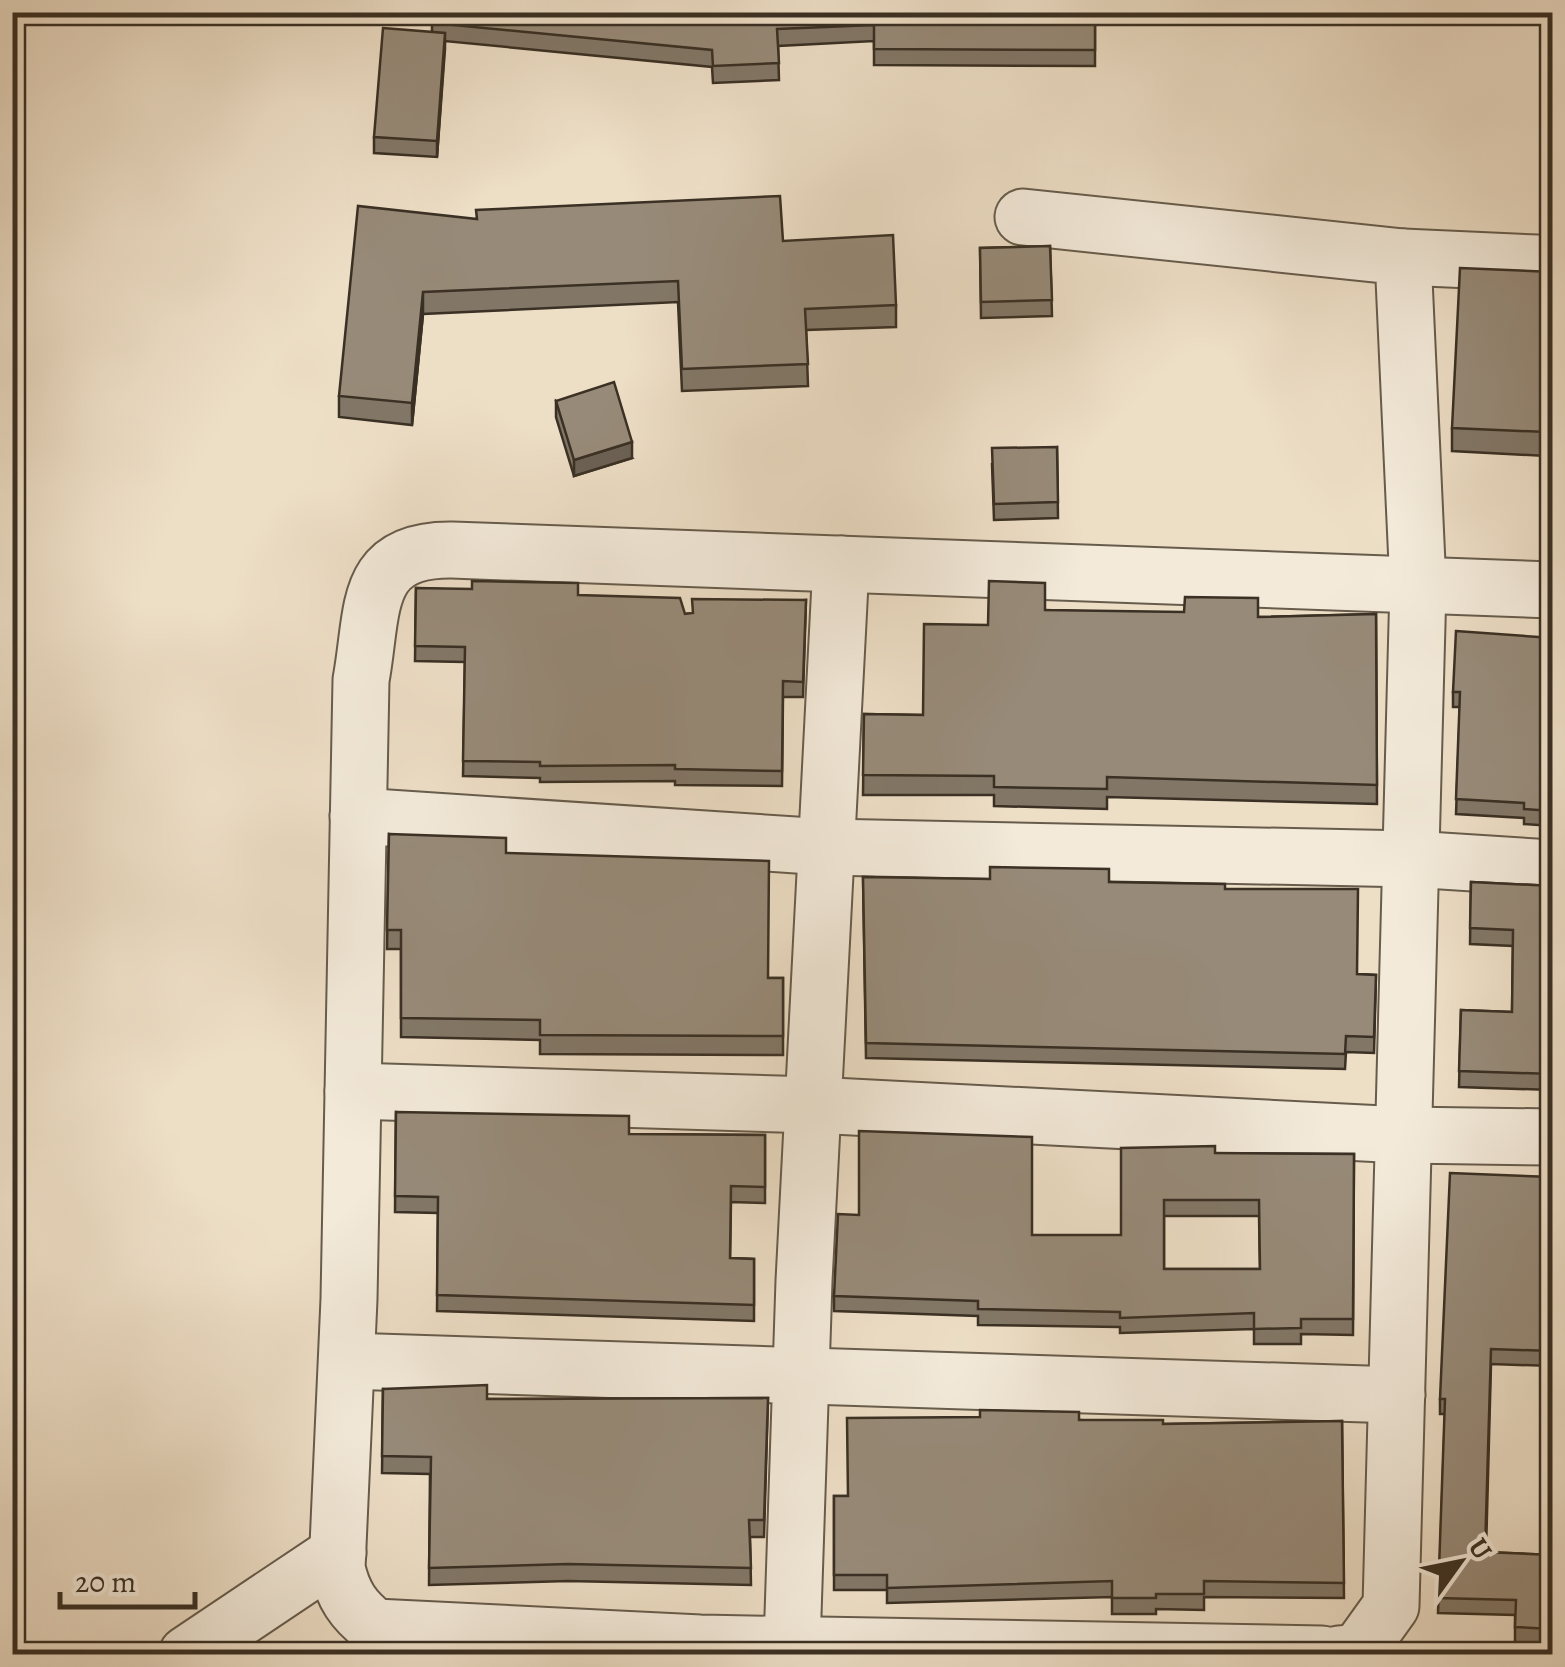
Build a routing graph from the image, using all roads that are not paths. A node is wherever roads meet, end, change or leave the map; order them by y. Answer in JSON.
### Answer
{"nodes":[{"id":1,"x":1023,"y":217,"type":"dead end"},
{"id":2,"x":1403,"y":257,"type":"junction"},
{"id":3,"x":1537,"y":263,"type":"dead end"},
{"id":4,"x":840,"y":564,"type":"junction"},
{"id":5,"x":1418,"y":586,"type":"junction"},
{"id":6,"x":1552,"y":590,"type":"edge"},
{"id":7,"x":358,"y":816,"type":"junction"},
{"id":8,"x":826,"y":847,"type":"junction"},
{"id":9,"x":1411,"y":860,"type":"junction"},
{"id":10,"x":1552,"y":868,"type":"edge"},
{"id":11,"x":353,"y":1091,"type":"junction"},
{"id":12,"x":814,"y":1105,"type":"junction"},
{"id":13,"x":1403,"y":1136,"type":"junction"},
{"id":14,"x":1552,"y":1137,"type":"edge"},
{"id":15,"x":347,"y":1362,"type":"junction"},
{"id":16,"x":801,"y":1376,"type":"junction"},
{"id":17,"x":1397,"y":1395,"type":"junction"},
{"id":18,"x":338,"y":1553,"type":"junction"},
{"id":19,"x":792,"y":1645,"type":"junction"},
{"id":20,"x":187,"y":1654,"type":"edge"},
{"id":21,"x":1322,"y":1654,"type":"edge"},
{"id":22,"x":1338,"y":1654,"type":"edge"}],
"edges":[{"from":1,"to":2,"type":"street"},
{"from":2,"to":3,"type":"street"},
{"from":2,"to":5,"type":"street"},
{"from":4,"to":5,"type":"street"},
{"from":4,"to":7,"type":"street"},
{"from":4,"to":8,"type":"street"},
{"from":5,"to":6,"type":"street"},
{"from":5,"to":9,"type":"street"},
{"from":7,"to":8,"type":"street"},
{"from":7,"to":11,"type":"street"},
{"from":8,"to":9,"type":"street"},
{"from":8,"to":12,"type":"street"},
{"from":9,"to":10,"type":"street"},
{"from":9,"to":13,"type":"street"},
{"from":11,"to":12,"type":"street"},
{"from":11,"to":15,"type":"street"},
{"from":12,"to":13,"type":"street"},
{"from":12,"to":16,"type":"street"},
{"from":13,"to":14,"type":"street"},
{"from":13,"to":17,"type":"street"},
{"from":15,"to":16,"type":"street"},
{"from":15,"to":18,"type":"street"},
{"from":16,"to":17,"type":"street"},
{"from":16,"to":19,"type":"street"},
{"from":17,"to":22,"type":"street"},
{"from":18,"to":19,"type":"street"},
{"from":18,"to":20,"type":"street"},
{"from":19,"to":21,"type":"street"}]}
